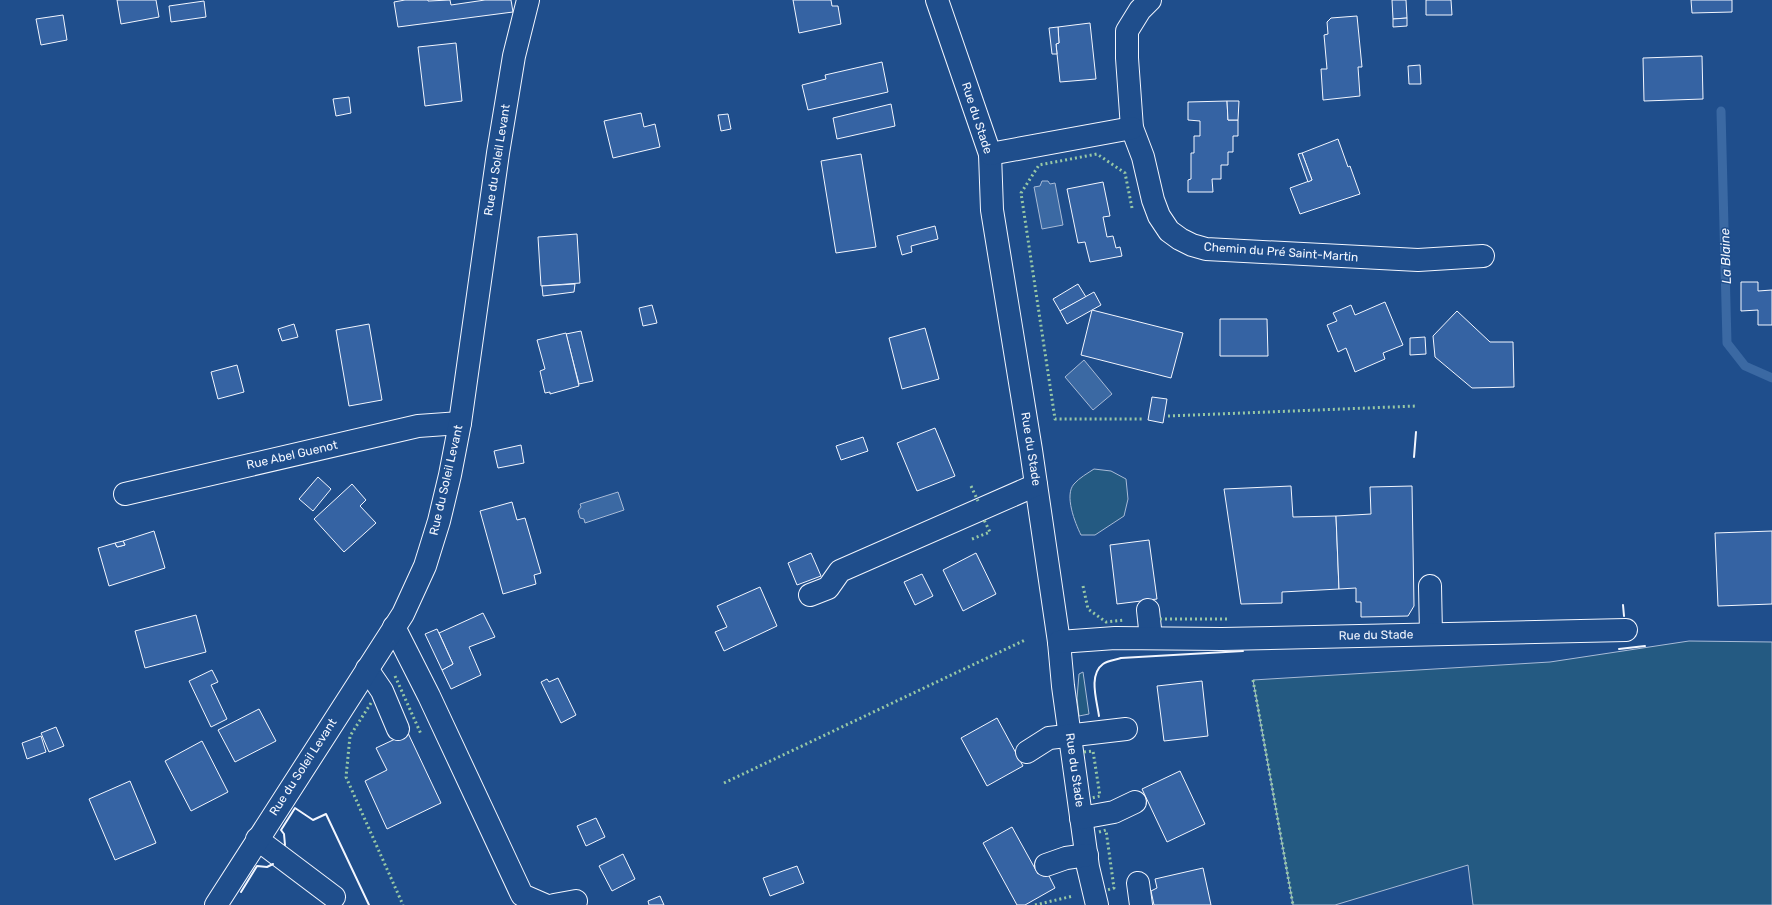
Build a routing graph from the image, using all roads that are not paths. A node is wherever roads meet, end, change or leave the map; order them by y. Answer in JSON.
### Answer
{"nodes":[{"id":1,"x":528,"y":0,"type":"edge"},
{"id":2,"x":937,"y":0,"type":"edge"},
{"id":3,"x":1150,"y":0,"type":"edge"},
{"id":4,"x":1132,"y":128,"type":"junction"},
{"id":5,"x":990,"y":154,"type":"junction"},
{"id":6,"x":1483,"y":256,"type":"dead end"},
{"id":7,"x":460,"y":423,"type":"junction"},
{"id":8,"x":1036,"y":485,"type":"junction"},
{"id":9,"x":125,"y":494,"type":"dead end"},
{"id":10,"x":1430,"y":586,"type":"dead end"},
{"id":11,"x":810,"y":595,"type":"dead end"},
{"id":12,"x":1148,"y":610,"type":"dead end"},
{"id":13,"x":394,"y":627,"type":"junction"},
{"id":14,"x":1626,"y":630,"type":"dead end"},
{"id":15,"x":1431,"y":634,"type":"junction"},
{"id":16,"x":1141,"y":638,"type":"junction"},
{"id":17,"x":1059,"y":642,"type":"junction"},
{"id":18,"x":367,"y":670,"type":"junction"},
{"id":19,"x":398,"y":729,"type":"dead end"},
{"id":20,"x":1126,"y":730,"type":"dead end"},
{"id":21,"x":1070,"y":735,"type":"junction"},
{"id":22,"x":1027,"y":752,"type":"dead end"},
{"id":23,"x":1135,"y":802,"type":"dead end"},
{"id":24,"x":1081,"y":818,"type":"junction"},
{"id":25,"x":257,"y":839,"type":"junction"},
{"id":26,"x":1087,"y":855,"type":"junction"},
{"id":27,"x":1046,"y":865,"type":"dead end"},
{"id":28,"x":1138,"y":883,"type":"dead end"},
{"id":29,"x":334,"y":897,"type":"dead end"},
{"id":30,"x":576,"y":902,"type":"dead end"},
{"id":31,"x":216,"y":905,"type":"edge"},
{"id":32,"x":545,"y":905,"type":"edge"},
{"id":33,"x":554,"y":905,"type":"edge"},
{"id":34,"x":1097,"y":905,"type":"edge"},
{"id":35,"x":1141,"y":905,"type":"edge"}],
"edges":[{"from":1,"to":7,"type":"street","name":"Rue du Soleil Levant"},
{"from":2,"to":5,"type":"street","name":"Rue du Stade"},
{"from":3,"to":4,"type":"street","name":"Chemin du Pré Saint-Martin"},
{"from":4,"to":5,"type":"street"},
{"from":4,"to":6,"type":"street","name":"Chemin du Pré Saint-Martin"},
{"from":5,"to":8,"type":"street","name":"Rue du Stade"},
{"from":7,"to":9,"type":"street","name":"Rue Abel Guenot"},
{"from":7,"to":13,"type":"street","name":"Rue du Soleil Levant"},
{"from":8,"to":11,"type":"street"},
{"from":8,"to":17,"type":"street","name":"Rue du Stade"},
{"from":10,"to":15,"type":"street"},
{"from":12,"to":16,"type":"street"},
{"from":13,"to":18,"type":"street","name":"Rue du Soleil Levant"},
{"from":13,"to":32,"type":"street"},
{"from":14,"to":15,"type":"street","name":"Rue du Stade"},
{"from":15,"to":16,"type":"street","name":"Rue du Stade"},
{"from":16,"to":17,"type":"street","name":"Rue du Stade"},
{"from":17,"to":21,"type":"street","name":"Rue du Stade"},
{"from":18,"to":19,"type":"street"},
{"from":18,"to":25,"type":"street","name":"Rue du Soleil Levant"},
{"from":20,"to":21,"type":"street"},
{"from":21,"to":22,"type":"street"},
{"from":21,"to":24,"type":"street","name":"Rue du Stade"},
{"from":23,"to":24,"type":"street"},
{"from":24,"to":26,"type":"street","name":"Rue du Stade"},
{"from":25,"to":29,"type":"street"},
{"from":25,"to":31,"type":"street","name":"Rue du Soleil Levant"},
{"from":26,"to":27,"type":"street"},
{"from":26,"to":34,"type":"street","name":"Rue du Stade"},
{"from":28,"to":35,"type":"street"},
{"from":30,"to":33,"type":"street"}]}
